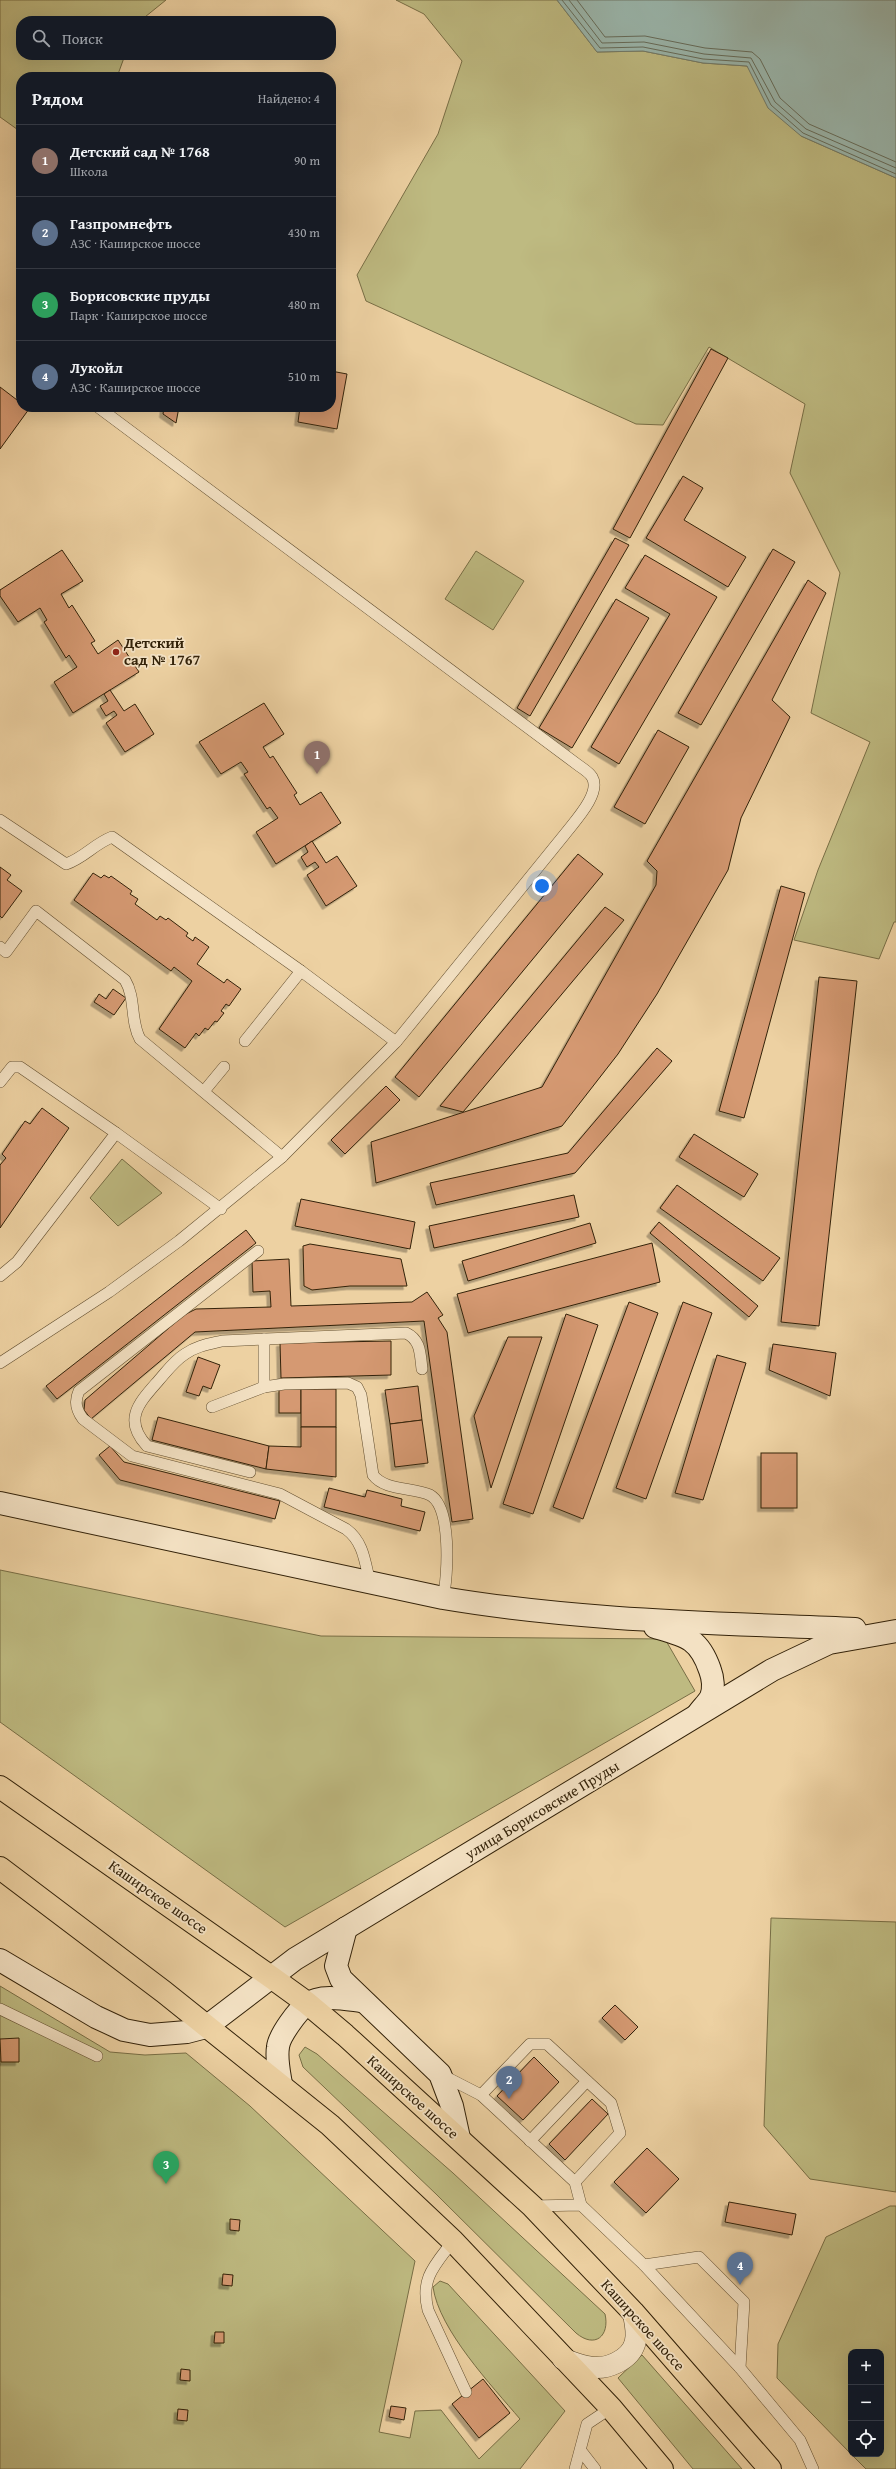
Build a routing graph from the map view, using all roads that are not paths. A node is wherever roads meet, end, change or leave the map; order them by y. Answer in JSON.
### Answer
{"nodes":[{"id":1,"x":105,"y":412,"type":"edge"},
{"id":2,"x":0,"y":820,"type":"edge"},
{"id":3,"x":0,"y":947,"type":"edge"},
{"id":4,"x":301,"y":971,"type":"junction"},
{"id":5,"x":245,"y":1041,"type":"dead end"},
{"id":6,"x":396,"y":1042,"type":"junction"},
{"id":7,"x":224,"y":1067,"type":"dead end"},
{"id":8,"x":0,"y":1082,"type":"edge"},
{"id":9,"x":205,"y":1090,"type":"junction"},
{"id":10,"x":116,"y":1133,"type":"junction"},
{"id":11,"x":282,"y":1157,"type":"junction"},
{"id":12,"x":221,"y":1209,"type":"junction"},
{"id":13,"x":258,"y":1251,"type":"dead end"},
{"id":14,"x":0,"y":1276,"type":"edge"},
{"id":15,"x":264,"y":1339,"type":"junction"},
{"id":16,"x":0,"y":1363,"type":"edge"},
{"id":17,"x":422,"y":1369,"type":"dead end"},
{"id":18,"x":264,"y":1387,"type":"junction"},
{"id":19,"x":212,"y":1407,"type":"dead end"},
{"id":20,"x":250,"y":1472,"type":"dead end"},
{"id":21,"x":0,"y":1503,"type":"edge"},
{"id":22,"x":370,"y":1583,"type":"junction"},
{"id":23,"x":443,"y":1598,"type":"junction"},
{"id":24,"x":625,"y":1619,"type":"junction"},
{"id":25,"x":892,"y":1631,"type":"edge"},
{"id":26,"x":693,"y":1720,"type":"junction"},
{"id":27,"x":0,"y":1787,"type":"edge"},
{"id":28,"x":0,"y":1868,"type":"edge"},
{"id":29,"x":346,"y":1928,"type":"junction"},
{"id":30,"x":0,"y":1960,"type":"edge"},
{"id":31,"x":271,"y":1977,"type":"junction"},
{"id":32,"x":361,"y":2001,"type":"junction"},
{"id":33,"x":307,"y":2003,"type":"junction"},
{"id":34,"x":0,"y":2009,"type":"edge"},
{"id":35,"x":206,"y":2027,"type":"junction"},
{"id":36,"x":97,"y":2056,"type":"dead end"},
{"id":37,"x":440,"y":2074,"type":"junction"},
{"id":38,"x":587,"y":2081,"type":"junction"},
{"id":39,"x":281,"y":2084,"type":"junction"},
{"id":40,"x":481,"y":2095,"type":"junction"},
{"id":41,"x":459,"y":2138,"type":"junction"},
{"id":42,"x":530,"y":2141,"type":"junction"},
{"id":43,"x":575,"y":2182,"type":"junction"},
{"id":44,"x":580,"y":2205,"type":"junction"},
{"id":45,"x":532,"y":2206,"type":"junction"},
{"id":46,"x":453,"y":2241,"type":"junction"},
{"id":47,"x":644,"y":2265,"type":"junction"},
{"id":48,"x":633,"y":2312,"type":"junction"},
{"id":49,"x":563,"y":2360,"type":"junction"},
{"id":50,"x":740,"y":2368,"type":"junction"},
{"id":51,"x":466,"y":2392,"type":"dead end"},
{"id":52,"x":611,"y":2408,"type":"junction"},
{"id":53,"x":581,"y":2451,"type":"junction"},
{"id":54,"x":575,"y":2469,"type":"edge"},
{"id":55,"x":594,"y":2469,"type":"edge"},
{"id":56,"x":662,"y":2469,"type":"edge"},
{"id":57,"x":770,"y":2469,"type":"edge"},
{"id":58,"x":813,"y":2469,"type":"edge"}],
"edges":[{"from":1,"to":6,"type":"lane"},
{"from":2,"to":4,"type":"lane"},
{"from":3,"to":9,"type":"lane"},
{"from":4,"to":5,"type":"lane"},
{"from":4,"to":6,"type":"lane"},
{"from":6,"to":11,"type":"lane"},
{"from":7,"to":9,"type":"lane"},
{"from":8,"to":10,"type":"lane"},
{"from":9,"to":11,"type":"lane"},
{"from":10,"to":12,"type":"lane"},
{"from":10,"to":14,"type":"lane"},
{"from":11,"to":12,"type":"lane"},
{"from":12,"to":16,"type":"lane"},
{"from":13,"to":22,"type":"lane"},
{"from":15,"to":17,"type":"lane"},
{"from":15,"to":18,"type":"lane"},
{"from":15,"to":20,"type":"lane"},
{"from":18,"to":19,"type":"lane"},
{"from":18,"to":23,"type":"lane"},
{"from":21,"to":22,"type":"main road"},
{"from":22,"to":23,"type":"main road"},
{"from":23,"to":24,"type":"main road"},
{"from":24,"to":25,"type":"main road"},
{"from":24,"to":26,"type":"main road"},
{"from":25,"to":26,"type":"main road","name":"улица Борисовские Пруды"},
{"from":26,"to":29,"type":"main road","name":"улица Борисовские Пруды"},
{"from":27,"to":31,"type":"main road","name":"Каширское шоссе"},
{"from":28,"to":35,"type":"main road"},
{"from":29,"to":31,"type":"main road","name":"улица Борисовские Пруды"},
{"from":29,"to":32,"type":"main road"},
{"from":30,"to":35,"type":"main road"},
{"from":31,"to":33,"type":"main road","name":"Каширское шоссе"},
{"from":31,"to":35,"type":"main road","name":"улица Борисовские Пруды"},
{"from":32,"to":33,"type":"main road"},
{"from":32,"to":37,"type":"main road"},
{"from":33,"to":39,"type":"main road"},
{"from":33,"to":41,"type":"main road","name":"Каширское шоссе"},
{"from":34,"to":36,"type":"lane"},
{"from":35,"to":39,"type":"main road"},
{"from":37,"to":40,"type":"lane"},
{"from":37,"to":41,"type":"main road"},
{"from":38,"to":40,"type":"lane"},
{"from":38,"to":42,"type":"lane"},
{"from":38,"to":43,"type":"lane"},
{"from":39,"to":46,"type":"main road"},
{"from":40,"to":42,"type":"lane"},
{"from":41,"to":45,"type":"main road","name":"Каширское шоссе"},
{"from":42,"to":43,"type":"lane"},
{"from":43,"to":44,"type":"lane"},
{"from":44,"to":45,"type":"lane"},
{"from":44,"to":47,"type":"lane"},
{"from":45,"to":48,"type":"main road","name":"Каширское шоссе"},
{"from":46,"to":49,"type":"main road"},
{"from":46,"to":51,"type":"lane"},
{"from":47,"to":50,"type":"lane"},
{"from":47,"to":50,"type":"lane"},
{"from":48,"to":49,"type":"street"},
{"from":48,"to":57,"type":"main road","name":"Каширское шоссе"},
{"from":49,"to":52,"type":"main road"},
{"from":50,"to":58,"type":"lane"},
{"from":52,"to":53,"type":"lane"},
{"from":52,"to":56,"type":"main road"},
{"from":53,"to":54,"type":"lane"},
{"from":53,"to":55,"type":"lane"}]}
